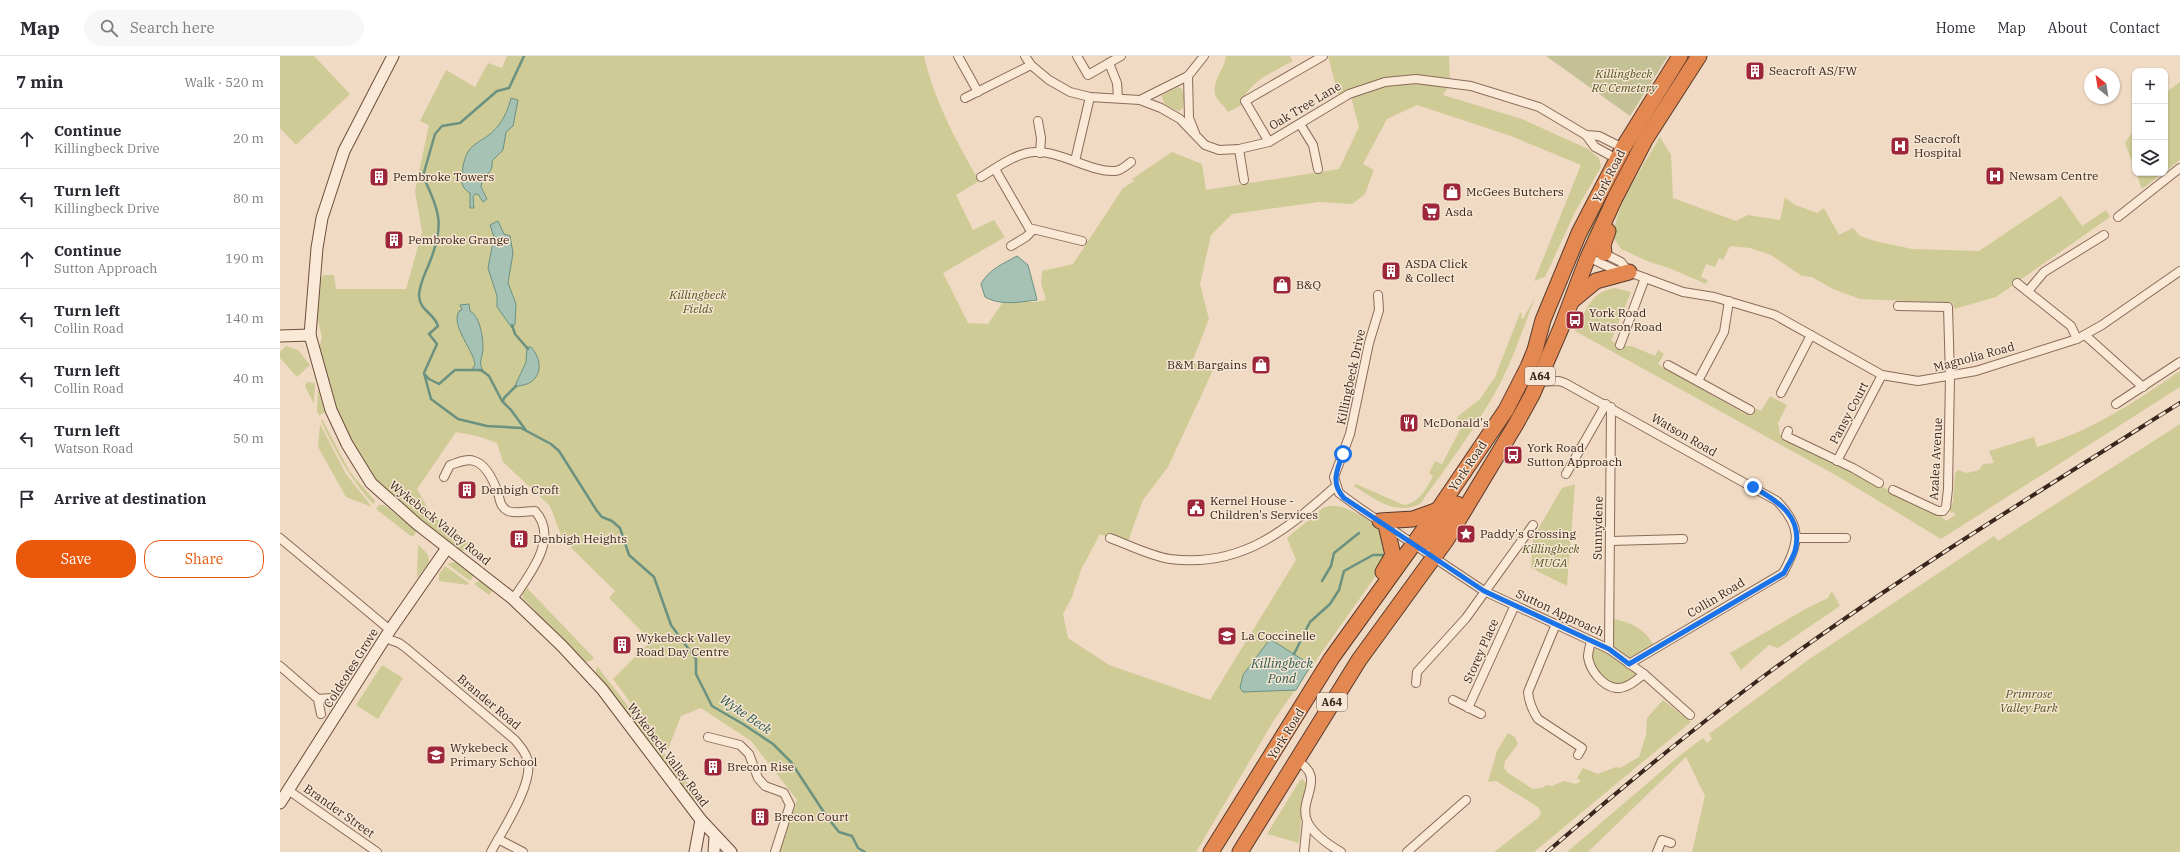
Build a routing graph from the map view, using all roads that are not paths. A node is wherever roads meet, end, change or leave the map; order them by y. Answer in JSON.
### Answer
{"nodes":[{"id":1,"x":393,"y":56,"type":"edge"},
{"id":2,"x":958,"y":56,"type":"edge"},
{"id":3,"x":1025,"y":56,"type":"edge"},
{"id":4,"x":1077,"y":56,"type":"edge"},
{"id":5,"x":1121,"y":56,"type":"edge"},
{"id":6,"x":1202,"y":56,"type":"edge"},
{"id":7,"x":1305,"y":56,"type":"edge"},
{"id":8,"x":1323,"y":56,"type":"edge"},
{"id":9,"x":1680,"y":56,"type":"edge"},
{"id":10,"x":1699,"y":56,"type":"edge"},
{"id":11,"x":1109,"y":63,"type":"junction"},
{"id":12,"x":1310,"y":64,"type":"junction"},
{"id":13,"x":1030,"y":65,"type":"junction"},
{"id":14,"x":1188,"y":76,"type":"junction"},
{"id":15,"x":978,"y":92,"type":"junction"},
{"id":16,"x":965,"y":98,"type":"dead end"},
{"id":17,"x":1090,"y":98,"type":"junction"},
{"id":18,"x":1118,"y":98,"type":"junction"},
{"id":19,"x":1140,"y":100,"type":"junction"},
{"id":20,"x":1038,"y":121,"type":"dead end"},
{"id":21,"x":1300,"y":124,"type":"junction"},
{"id":22,"x":1586,"y":135,"type":"junction"},
{"id":23,"x":1196,"y":136,"type":"junction"},
{"id":24,"x":1269,"y":142,"type":"junction"},
{"id":25,"x":1239,"y":148,"type":"junction"},
{"id":26,"x":1040,"y":152,"type":"junction"},
{"id":27,"x":1620,"y":154,"type":"junction"},
{"id":28,"x":1635,"y":160,"type":"junction"},
{"id":29,"x":1075,"y":161,"type":"junction"},
{"id":30,"x":1131,"y":162,"type":"dead end"},
{"id":31,"x":2180,"y":168,"type":"edge"},
{"id":32,"x":995,"y":169,"type":"junction"},
{"id":33,"x":1318,"y":169,"type":"dead end"},
{"id":34,"x":981,"y":177,"type":"dead end"},
{"id":35,"x":1244,"y":180,"type":"dead end"},
{"id":36,"x":2118,"y":217,"type":"dead end"},
{"id":37,"x":1032,"y":231,"type":"junction"},
{"id":38,"x":1579,"y":233,"type":"junction"},
{"id":39,"x":2104,"y":235,"type":"dead end"},
{"id":40,"x":1082,"y":241,"type":"dead end"},
{"id":41,"x":1011,"y":246,"type":"dead end"},
{"id":42,"x":1592,"y":251,"type":"junction"},
{"id":43,"x":1569,"y":256,"type":"junction"},
{"id":44,"x":2180,"y":271,"type":"edge"},
{"id":45,"x":1629,"y":272,"type":"junction"},
{"id":46,"x":1645,"y":278,"type":"junction"},
{"id":47,"x":2017,"y":283,"type":"dead end"},
{"id":48,"x":2028,"y":291,"type":"junction"},
{"id":49,"x":1378,"y":295,"type":"dead end"},
{"id":50,"x":1729,"y":301,"type":"junction"},
{"id":51,"x":1571,"y":302,"type":"junction"},
{"id":52,"x":1898,"y":306,"type":"dead end"},
{"id":53,"x":310,"y":335,"type":"junction"},
{"id":54,"x":1811,"y":335,"type":"junction"},
{"id":55,"x":2084,"y":335,"type":"junction"},
{"id":56,"x":280,"y":336,"type":"edge"},
{"id":57,"x":2077,"y":339,"type":"junction"},
{"id":58,"x":1620,"y":345,"type":"dead end"},
{"id":59,"x":2180,"y":362,"type":"edge"},
{"id":60,"x":1668,"y":365,"type":"dead end"},
{"id":61,"x":1882,"y":375,"type":"junction"},
{"id":62,"x":1950,"y":377,"type":"junction"},
{"id":63,"x":1698,"y":381,"type":"junction"},
{"id":64,"x":1537,"y":382,"type":"junction"},
{"id":65,"x":2143,"y":387,"type":"junction"},
{"id":66,"x":1781,"y":393,"type":"dead end"},
{"id":67,"x":2116,"y":404,"type":"dead end"},
{"id":68,"x":1608,"y":406,"type":"junction"},
{"id":69,"x":1750,"y":410,"type":"dead end"},
{"id":70,"x":1788,"y":431,"type":"dead end"},
{"id":71,"x":1838,"y":461,"type":"junction"},
{"id":72,"x":1566,"y":474,"type":"dead end"},
{"id":73,"x":444,"y":477,"type":"dead end"},
{"id":74,"x":1481,"y":481,"type":"junction"},
{"id":75,"x":1879,"y":483,"type":"dead end"},
{"id":76,"x":1336,"y":486,"type":"junction"},
{"id":77,"x":1893,"y":490,"type":"dead end"},
{"id":78,"x":1438,"y":510,"type":"junction"},
{"id":79,"x":1383,"y":523,"type":"junction"},
{"id":80,"x":1533,"y":525,"type":"dead end"},
{"id":81,"x":280,"y":538,"type":"edge"},
{"id":82,"x":1110,"y":538,"type":"dead end"},
{"id":83,"x":1797,"y":538,"type":"junction"},
{"id":84,"x":1846,"y":538,"type":"dead end"},
{"id":85,"x":1683,"y":539,"type":"dead end"},
{"id":86,"x":1610,"y":541,"type":"junction"},
{"id":87,"x":1413,"y":544,"type":"junction"},
{"id":88,"x":447,"y":548,"type":"junction"},
{"id":89,"x":1433,"y":558,"type":"junction"},
{"id":90,"x":1394,"y":571,"type":"junction"},
{"id":91,"x":1484,"y":591,"type":"junction"},
{"id":92,"x":513,"y":599,"type":"junction"},
{"id":93,"x":1515,"y":605,"type":"junction"},
{"id":94,"x":1556,"y":624,"type":"junction"},
{"id":95,"x":388,"y":634,"type":"junction"},
{"id":96,"x":1591,"y":641,"type":"junction"},
{"id":97,"x":1609,"y":649,"type":"junction"},
{"id":98,"x":1629,"y":664,"type":"junction"},
{"id":99,"x":280,"y":666,"type":"edge"},
{"id":100,"x":1326,"y":669,"type":"junction"},
{"id":101,"x":1644,"y":674,"type":"junction"},
{"id":102,"x":1416,"y":683,"type":"dead end"},
{"id":103,"x":332,"y":698,"type":"dead end"},
{"id":104,"x":318,"y":700,"type":"junction"},
{"id":105,"x":1453,"y":700,"type":"dead end"},
{"id":106,"x":1468,"y":708,"type":"junction"},
{"id":107,"x":321,"y":714,"type":"dead end"},
{"id":108,"x":1481,"y":714,"type":"dead end"},
{"id":109,"x":1690,"y":715,"type":"dead end"},
{"id":110,"x":708,"y":738,"type":"dead end"},
{"id":111,"x":1578,"y":755,"type":"dead end"},
{"id":112,"x":1296,"y":760,"type":"junction"},
{"id":113,"x":288,"y":790,"type":"junction"},
{"id":114,"x":1466,"y":800,"type":"dead end"},
{"id":115,"x":280,"y":803,"type":"edge"},
{"id":116,"x":701,"y":820,"type":"junction"},
{"id":117,"x":1307,"y":821,"type":"junction"},
{"id":118,"x":715,"y":837,"type":"junction"},
{"id":119,"x":498,"y":839,"type":"junction"},
{"id":120,"x":1671,"y":844,"type":"dead end"},
{"id":121,"x":377,"y":852,"type":"edge"},
{"id":122,"x":491,"y":852,"type":"edge"},
{"id":123,"x":523,"y":852,"type":"edge"},
{"id":124,"x":695,"y":852,"type":"edge"},
{"id":125,"x":714,"y":852,"type":"edge"},
{"id":126,"x":731,"y":852,"type":"edge"},
{"id":127,"x":775,"y":852,"type":"edge"},
{"id":128,"x":1211,"y":852,"type":"edge"},
{"id":129,"x":1240,"y":852,"type":"edge"},
{"id":130,"x":1304,"y":852,"type":"edge"},
{"id":131,"x":1341,"y":852,"type":"edge"},
{"id":132,"x":1407,"y":852,"type":"edge"},
{"id":133,"x":1656,"y":852,"type":"edge"}],
"edges":[{"from":1,"to":53,"type":"street","name":"Wykebeck Valley Road"},
{"from":2,"to":15,"type":"street"},
{"from":3,"to":13,"type":"street"},
{"from":4,"to":11,"type":"street"},
{"from":5,"to":11,"type":"street"},
{"from":6,"to":14,"type":"street"},
{"from":7,"to":12,"type":"street"},
{"from":8,"to":12,"type":"street"},
{"from":9,"to":27,"type":"highway","name":"York Road","number":"A64"},
{"from":10,"to":28,"type":"highway","name":"York Road"},
{"from":11,"to":18,"type":"street"},
{"from":12,"to":24,"type":"street"},
{"from":13,"to":15,"type":"street"},
{"from":13,"to":17,"type":"street","name":"Oak Tree Lane"},
{"from":14,"to":19,"type":"street"},
{"from":14,"to":23,"type":"street"},
{"from":15,"to":16,"type":"street"},
{"from":17,"to":18,"type":"street","name":"Oak Tree Lane"},
{"from":17,"to":29,"type":"street"},
{"from":18,"to":19,"type":"street","name":"Oak Tree Lane"},
{"from":19,"to":23,"type":"street","name":"Oak Tree Lane"},
{"from":20,"to":26,"type":"street"},
{"from":21,"to":22,"type":"street","name":"Oak Tree Lane"},
{"from":21,"to":24,"type":"street","name":"Oak Tree Lane"},
{"from":21,"to":33,"type":"street"},
{"from":22,"to":27,"type":"street","name":"Oak Tree Lane"},
{"from":22,"to":27,"type":"street","name":"Oak Tree Lane"},
{"from":23,"to":25,"type":"street","name":"Oak Tree Lane"},
{"from":24,"to":25,"type":"street","name":"Oak Tree Lane"},
{"from":25,"to":35,"type":"street"},
{"from":26,"to":29,"type":"street"},
{"from":26,"to":32,"type":"street"},
{"from":27,"to":28,"type":"highway"},
{"from":27,"to":38,"type":"highway","name":"York Road","number":"A64"},
{"from":28,"to":42,"type":"highway","name":"York Road"},
{"from":29,"to":30,"type":"street"},
{"from":31,"to":36,"type":"street"},
{"from":32,"to":34,"type":"street"},
{"from":32,"to":37,"type":"street"},
{"from":37,"to":40,"type":"street"},
{"from":37,"to":41,"type":"street"},
{"from":38,"to":42,"type":"highway"},
{"from":38,"to":43,"type":"highway","name":"York Road","number":"A64"},
{"from":39,"to":48,"type":"street"},
{"from":42,"to":43,"type":"highway"},
{"from":42,"to":45,"type":"street","name":"Magnolia Road"},
{"from":42,"to":45,"type":"street","name":"Magnolia Road"},
{"from":42,"to":51,"type":"highway","name":"York Road","number":"A64"},
{"from":43,"to":78,"type":"highway","name":"York Road","number":"A64"},
{"from":44,"to":55,"type":"street","name":"Magnolia Road"},
{"from":45,"to":46,"type":"street","name":"Magnolia Road"},
{"from":45,"to":51,"type":"highway"},
{"from":46,"to":50,"type":"street","name":"Magnolia Road"},
{"from":46,"to":58,"type":"street"},
{"from":47,"to":48,"type":"street"},
{"from":48,"to":57,"type":"street"},
{"from":49,"to":76,"type":"street","name":"Killingbeck Drive"},
{"from":50,"to":54,"type":"street","name":"Magnolia Road"},
{"from":50,"to":63,"type":"street"},
{"from":51,"to":64,"type":"highway","name":"York Road","number":"A64"},
{"from":52,"to":62,"type":"street","name":"Azalea Avenue"},
{"from":53,"to":56,"type":"street"},
{"from":53,"to":88,"type":"street","name":"Wykebeck Valley Road"},
{"from":54,"to":61,"type":"street","name":"Magnolia Road"},
{"from":54,"to":66,"type":"street"},
{"from":55,"to":57,"type":"street","name":"Magnolia Road"},
{"from":55,"to":65,"type":"street"},
{"from":57,"to":62,"type":"street","name":"Magnolia Road"},
{"from":59,"to":65,"type":"street"},
{"from":60,"to":63,"type":"street"},
{"from":61,"to":62,"type":"street","name":"Magnolia Road"},
{"from":61,"to":71,"type":"street","name":"Pansy Court"},
{"from":62,"to":77,"type":"street","name":"Azalea Avenue"},
{"from":63,"to":69,"type":"street"},
{"from":64,"to":68,"type":"street","name":"Watson Road"},
{"from":64,"to":74,"type":"highway","name":"York Road","number":"A64"},
{"from":65,"to":67,"type":"street"},
{"from":68,"to":72,"type":"street"},
{"from":68,"to":83,"type":"street","name":"Watson Road"},
{"from":68,"to":86,"type":"street","name":"Sunnydene"},
{"from":70,"to":71,"type":"street","name":"Pansy Court"},
{"from":71,"to":75,"type":"street","name":"Pansy Court"},
{"from":73,"to":92,"type":"street"},
{"from":74,"to":87,"type":"highway"},
{"from":74,"to":89,"type":"highway","name":"York Road","number":"A64"},
{"from":76,"to":79,"type":"street"},
{"from":76,"to":82,"type":"street"},
{"from":78,"to":79,"type":"highway"},
{"from":78,"to":87,"type":"highway","name":"York Road","number":"A64"},
{"from":79,"to":87,"type":"street"},
{"from":79,"to":100,"type":"highway"},
{"from":80,"to":91,"type":"street"},
{"from":81,"to":95,"type":"street","name":"Brander Road"},
{"from":83,"to":84,"type":"street"},
{"from":83,"to":98,"type":"street","name":"Collin Road"},
{"from":85,"to":86,"type":"street"},
{"from":86,"to":97,"type":"street","name":"Sunnydene"},
{"from":87,"to":89,"type":"street","name":"Sutton Approach"},
{"from":87,"to":90,"type":"highway","name":"York Road","number":"A64"},
{"from":88,"to":92,"type":"street","name":"Wykebeck Valley Road"},
{"from":88,"to":95,"type":"street","name":"Coldcotes Grove"},
{"from":89,"to":90,"type":"highway"},
{"from":89,"to":91,"type":"street","name":"Sutton Approach"},
{"from":89,"to":112,"type":"highway","name":"York Road","number":"A64"},
{"from":90,"to":100,"type":"highway","name":"York Road","number":"A64"},
{"from":91,"to":93,"type":"street","name":"Sutton Approach"},
{"from":91,"to":102,"type":"street"},
{"from":92,"to":116,"type":"street","name":"Wykebeck Valley Road"},
{"from":93,"to":94,"type":"street","name":"Sutton Approach"},
{"from":93,"to":106,"type":"street","name":"Storey Place"},
{"from":94,"to":96,"type":"street","name":"Sutton Approach"},
{"from":94,"to":111,"type":"street"},
{"from":95,"to":113,"type":"street","name":"Coldcotes Grove"},
{"from":95,"to":119,"type":"street","name":"Brander Road"},
{"from":96,"to":97,"type":"street","name":"Sutton Approach"},
{"from":96,"to":101,"type":"street"},
{"from":97,"to":98,"type":"street","name":"Sutton Approach"},
{"from":98,"to":101,"type":"street","name":"Sutton Approach"},
{"from":99,"to":104,"type":"street"},
{"from":100,"to":128,"type":"highway","name":"York Road","number":"A64"},
{"from":101,"to":109,"type":"street","name":"Sutton Approach"},
{"from":103,"to":104,"type":"street"},
{"from":104,"to":107,"type":"street"},
{"from":105,"to":106,"type":"street"},
{"from":106,"to":108,"type":"street"},
{"from":110,"to":127,"type":"street"},
{"from":112,"to":117,"type":"street"},
{"from":112,"to":129,"type":"highway","name":"York Road","number":"A64"},
{"from":113,"to":115,"type":"street","name":"Coldcotes Grove"},
{"from":113,"to":121,"type":"street","name":"Brander Street"},
{"from":114,"to":132,"type":"street"},
{"from":116,"to":118,"type":"street","name":"Wykebeck Valley Road"},
{"from":116,"to":124,"type":"street"},
{"from":117,"to":130,"type":"street"},
{"from":117,"to":131,"type":"street"},
{"from":118,"to":125,"type":"street"},
{"from":118,"to":126,"type":"street","name":"Wykebeck Valley Road"},
{"from":119,"to":122,"type":"street","name":"Brander Road"},
{"from":119,"to":123,"type":"street"},
{"from":120,"to":133,"type":"street"}]}
